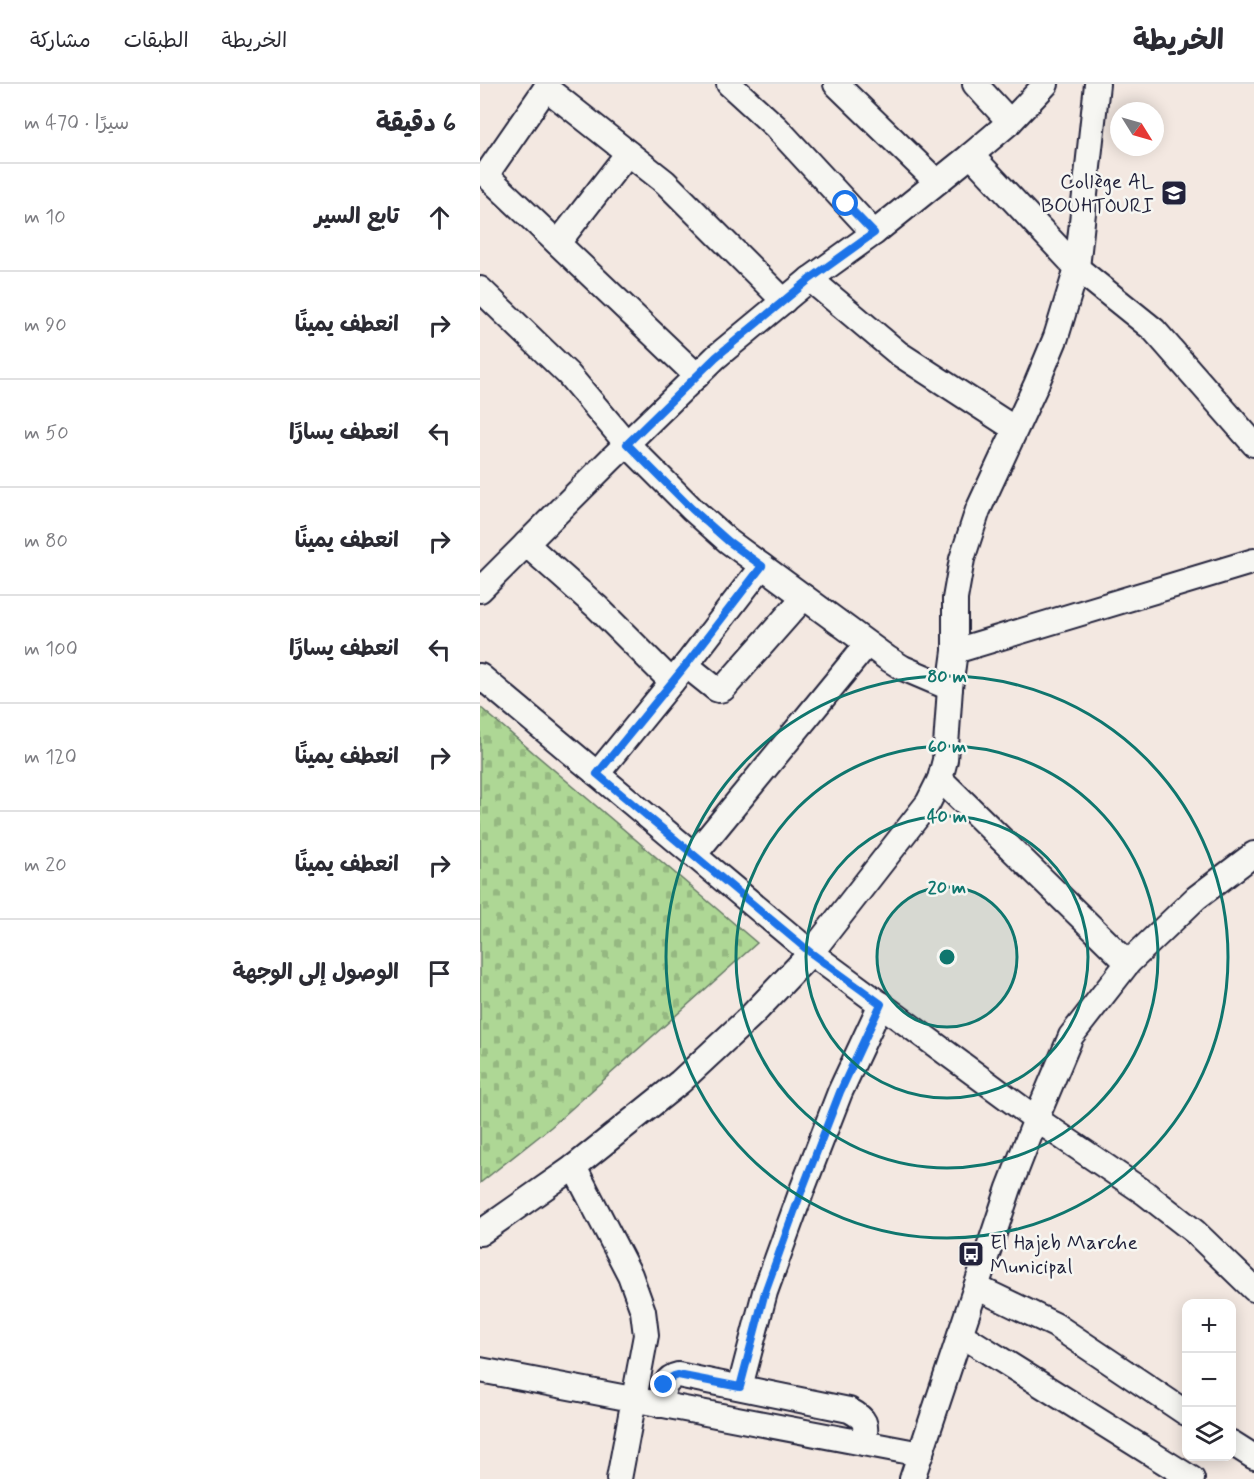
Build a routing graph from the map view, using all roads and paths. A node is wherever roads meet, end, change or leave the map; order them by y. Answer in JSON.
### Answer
{"nodes":[{"id":1,"x":729,"y":84,"type":"edge"},
{"id":2,"x":836,"y":84,"type":"edge"},
{"id":3,"x":975,"y":84,"type":"edge"},
{"id":4,"x":1046,"y":84,"type":"edge"},
{"id":5,"x":1097,"y":84,"type":"edge"},
{"id":6,"x":547,"y":86,"type":"edge"},
{"id":7,"x":1010,"y":122,"type":"junction"},
{"id":8,"x":628,"y":153,"type":"junction"},
{"id":9,"x":971,"y":154,"type":"junction"},
{"id":10,"x":483,"y":179,"type":"edge"},
{"id":11,"x":937,"y":182,"type":"junction"},
{"id":12,"x":874,"y":233,"type":"junction"},
{"id":13,"x":558,"y":243,"type":"junction"},
{"id":14,"x":1077,"y":268,"type":"junction"},
{"id":15,"x":810,"y":279,"type":"junction"},
{"id":16,"x":480,"y":289,"type":"edge"},
{"id":17,"x":784,"y":301,"type":"junction"},
{"id":18,"x":697,"y":376,"type":"junction"},
{"id":19,"x":1015,"y":429,"type":"junction"},
{"id":20,"x":1253,"y":441,"type":"edge"},
{"id":21,"x":627,"y":444,"type":"junction"},
{"id":22,"x":526,"y":544,"type":"junction"},
{"id":23,"x":1254,"y":561,"type":"edge"},
{"id":24,"x":762,"y":566,"type":"junction"},
{"id":25,"x":480,"y":590,"type":"edge"},
{"id":26,"x":804,"y":597,"type":"junction"},
{"id":27,"x":867,"y":644,"type":"junction"},
{"id":28,"x":955,"y":651,"type":"junction"},
{"id":29,"x":679,"y":673,"type":"junction"},
{"id":30,"x":480,"y":676,"type":"edge"},
{"id":31,"x":950,"y":688,"type":"junction"},
{"id":32,"x":597,"y":774,"type":"junction"},
{"id":33,"x":939,"y":779,"type":"junction"},
{"id":34,"x":1254,"y":854,"type":"edge"},
{"id":35,"x":694,"y":855,"type":"junction"},
{"id":36,"x":811,"y":953,"type":"junction"},
{"id":37,"x":1128,"y":963,"type":"junction"},
{"id":38,"x":881,"y":1004,"type":"junction"},
{"id":39,"x":1036,"y":1119,"type":"junction"},
{"id":40,"x":574,"y":1167,"type":"junction"},
{"id":41,"x":480,"y":1233,"type":"edge"},
{"id":42,"x":976,"y":1287,"type":"junction"},
{"id":43,"x":1254,"y":1289,"type":"edge"},
{"id":44,"x":960,"y":1334,"type":"junction"},
{"id":45,"x":480,"y":1370,"type":"edge"},
{"id":46,"x":740,"y":1387,"type":"junction"},
{"id":47,"x":633,"y":1400,"type":"junction"},
{"id":48,"x":660,"y":1405,"type":"junction"},
{"id":49,"x":1182,"y":1410,"type":"edge"},
{"id":50,"x":864,"y":1443,"type":"junction"},
{"id":51,"x":1236,"y":1446,"type":"edge"},
{"id":52,"x":921,"y":1454,"type":"junction"},
{"id":53,"x":1254,"y":1458,"type":"edge"},
{"id":54,"x":619,"y":1479,"type":"edge"},
{"id":55,"x":912,"y":1479,"type":"edge"},
{"id":56,"x":1192,"y":1479,"type":"edge"}],
"edges":[{"from":1,"to":12,"type":"street"},
{"from":2,"to":11,"type":"street"},
{"from":3,"to":7,"type":"street"},
{"from":4,"to":7,"type":"street"},
{"from":5,"to":14,"type":"street"},
{"from":6,"to":8,"type":"street"},
{"from":6,"to":10,"type":"street"},
{"from":7,"to":9,"type":"street"},
{"from":8,"to":13,"type":"street"},
{"from":8,"to":17,"type":"street"},
{"from":9,"to":11,"type":"street"},
{"from":9,"to":14,"type":"street"},
{"from":10,"to":13,"type":"street"},
{"from":11,"to":12,"type":"street"},
{"from":12,"to":15,"type":"street"},
{"from":13,"to":18,"type":"street"},
{"from":14,"to":19,"type":"street"},
{"from":14,"to":20,"type":"street"},
{"from":15,"to":17,"type":"street"},
{"from":15,"to":19,"type":"street"},
{"from":16,"to":21,"type":"street"},
{"from":17,"to":18,"type":"street"},
{"from":18,"to":21,"type":"street"},
{"from":19,"to":28,"type":"street"},
{"from":21,"to":22,"type":"street"},
{"from":21,"to":24,"type":"street"},
{"from":22,"to":25,"type":"street"},
{"from":22,"to":29,"type":"street"},
{"from":23,"to":28,"type":"street"},
{"from":24,"to":26,"type":"street"},
{"from":24,"to":29,"type":"street"},
{"from":26,"to":27,"type":"street"},
{"from":26,"to":29,"type":"street"},
{"from":27,"to":31,"type":"street"},
{"from":27,"to":35,"type":"street"},
{"from":28,"to":31,"type":"street"},
{"from":29,"to":32,"type":"street"},
{"from":30,"to":32,"type":"street"},
{"from":31,"to":33,"type":"street"},
{"from":32,"to":35,"type":"street"},
{"from":33,"to":36,"type":"street"},
{"from":33,"to":37,"type":"street"},
{"from":34,"to":37,"type":"street"},
{"from":35,"to":36,"type":"street"},
{"from":36,"to":38,"type":"street"},
{"from":36,"to":40,"type":"street"},
{"from":37,"to":39,"type":"street"},
{"from":38,"to":39,"type":"street"},
{"from":38,"to":46,"type":"street"},
{"from":39,"to":42,"type":"street"},
{"from":39,"to":43,"type":"street"},
{"from":40,"to":41,"type":"street"},
{"from":40,"to":47,"type":"street"},
{"from":42,"to":44,"type":"street"},
{"from":42,"to":49,"type":"street"},
{"from":44,"to":52,"type":"street"},
{"from":44,"to":56,"type":"street"},
{"from":45,"to":47,"type":"street"},
{"from":46,"to":48,"type":"street"},
{"from":46,"to":50,"type":"street"},
{"from":47,"to":48,"type":"street"},
{"from":47,"to":54,"type":"street"},
{"from":48,"to":50,"type":"street"},
{"from":50,"to":52,"type":"street"},
{"from":51,"to":53,"type":"street"},
{"from":52,"to":55,"type":"street"}]}
